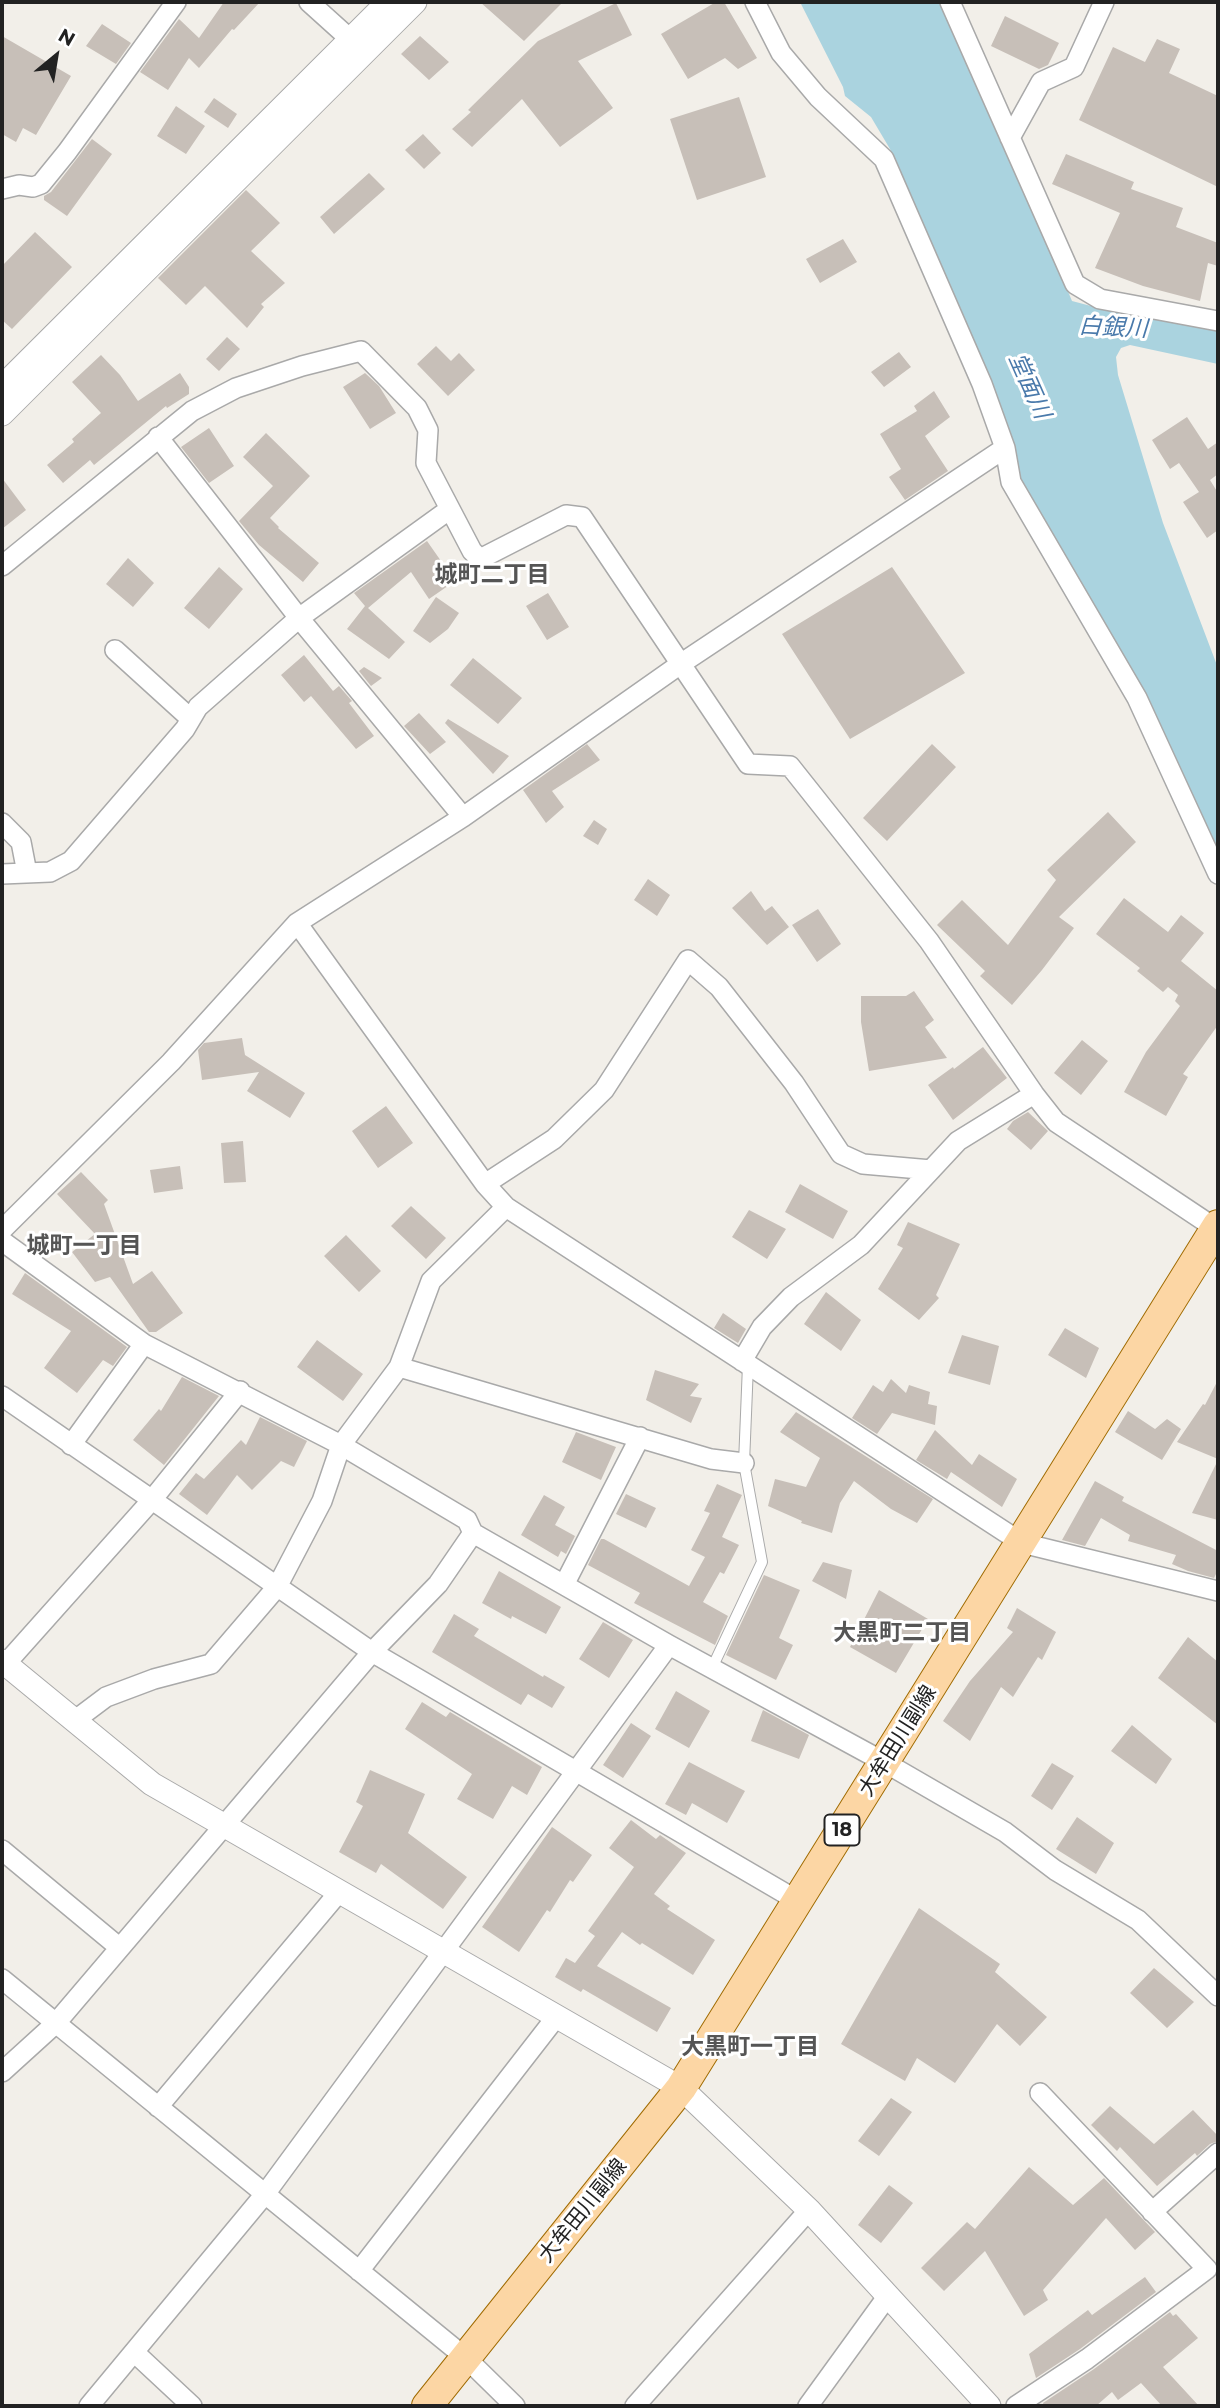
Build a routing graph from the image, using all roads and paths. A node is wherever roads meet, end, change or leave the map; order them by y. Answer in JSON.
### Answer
{"nodes":[{"id":1,"x":176,"y":2,"type":"edge"},
{"id":2,"x":309,"y":2,"type":"edge"},
{"id":3,"x":388,"y":2,"type":"edge"},
{"id":4,"x":415,"y":2,"type":"edge"},
{"id":5,"x":755,"y":2,"type":"edge"},
{"id":6,"x":950,"y":2,"type":"edge"},
{"id":7,"x":1104,"y":2,"type":"edge"},
{"id":8,"x":358,"y":45,"type":"junction"},
{"id":9,"x":1010,"y":138,"type":"junction"},
{"id":10,"x":2,"y":189,"type":"edge"},
{"id":11,"x":1218,"y":321,"type":"edge"},
{"id":12,"x":2,"y":387,"type":"edge"},
{"id":13,"x":2,"y":414,"type":"edge"},
{"id":14,"x":158,"y":437,"type":"junction"},
{"id":15,"x":1005,"y":448,"type":"junction"},
{"id":16,"x":450,"y":509,"type":"junction"},
{"id":17,"x":2,"y":566,"type":"edge"},
{"id":18,"x":299,"y":618,"type":"junction"},
{"id":19,"x":116,"y":650,"type":"dead end"},
{"id":20,"x":682,"y":663,"type":"junction"},
{"id":21,"x":191,"y":719,"type":"junction"},
{"id":22,"x":463,"y":817,"type":"junction"},
{"id":23,"x":2,"y":823,"type":"edge"},
{"id":24,"x":27,"y":873,"type":"junction"},
{"id":25,"x":2,"y":874,"type":"edge"},
{"id":26,"x":1218,"y":874,"type":"edge"},
{"id":27,"x":297,"y":923,"type":"junction"},
{"id":28,"x":1034,"y":1094,"type":"junction"},
{"id":29,"x":931,"y":1170,"type":"junction"},
{"id":30,"x":485,"y":1184,"type":"junction"},
{"id":31,"x":506,"y":1207,"type":"junction"},
{"id":32,"x":1218,"y":1228,"type":"edge"},
{"id":33,"x":2,"y":1230,"type":"edge"},
{"id":34,"x":2,"y":1241,"type":"edge"},
{"id":35,"x":145,"y":1344,"type":"junction"},
{"id":36,"x":745,"y":1363,"type":"junction"},
{"id":37,"x":399,"y":1367,"type":"junction"},
{"id":38,"x":240,"y":1391,"type":"junction"},
{"id":39,"x":2,"y":1396,"type":"edge"},
{"id":40,"x":640,"y":1437,"type":"junction"},
{"id":41,"x":71,"y":1445,"type":"junction"},
{"id":42,"x":341,"y":1445,"type":"junction"},
{"id":43,"x":744,"y":1463,"type":"junction"},
{"id":44,"x":151,"y":1501,"type":"junction"},
{"id":45,"x":473,"y":1533,"type":"junction"},
{"id":46,"x":1022,"y":1543,"type":"junction"},
{"id":47,"x":564,"y":1585,"type":"junction"},
{"id":48,"x":277,"y":1587,"type":"junction"},
{"id":49,"x":1218,"y":1591,"type":"edge"},
{"id":50,"x":669,"y":1645,"type":"junction"},
{"id":51,"x":372,"y":1652,"type":"junction"},
{"id":52,"x":3,"y":1664,"type":"edge"},
{"id":53,"x":712,"y":1668,"type":"junction"},
{"id":54,"x":75,"y":1721,"type":"junction"},
{"id":55,"x":884,"y":1762,"type":"junction"},
{"id":56,"x":577,"y":1771,"type":"junction"},
{"id":57,"x":225,"y":1825,"type":"junction"},
{"id":58,"x":2,"y":1850,"type":"edge"},
{"id":59,"x":340,"y":1891,"type":"junction"},
{"id":60,"x":798,"y":1901,"type":"junction"},
{"id":61,"x":120,"y":1948,"type":"junction"},
{"id":62,"x":443,"y":1950,"type":"junction"},
{"id":63,"x":2,"y":1979,"type":"edge"},
{"id":64,"x":1218,"y":1996,"type":"edge"},
{"id":65,"x":557,"y":2016,"type":"junction"},
{"id":66,"x":55,"y":2023,"type":"junction"},
{"id":67,"x":2,"y":2073,"type":"edge"},
{"id":68,"x":681,"y":2088,"type":"junction"},
{"id":69,"x":1040,"y":2093,"type":"dead end"},
{"id":70,"x":158,"y":2107,"type":"junction"},
{"id":71,"x":1218,"y":2153,"type":"edge"},
{"id":72,"x":265,"y":2194,"type":"junction"},
{"id":73,"x":809,"y":2210,"type":"junction"},
{"id":74,"x":1152,"y":2212,"type":"junction"},
{"id":75,"x":359,"y":2271,"type":"junction"},
{"id":76,"x":887,"y":2297,"type":"junction"},
{"id":77,"x":134,"y":2352,"type":"junction"},
{"id":78,"x":466,"y":2358,"type":"junction"},
{"id":79,"x":89,"y":2406,"type":"edge"},
{"id":80,"x":192,"y":2406,"type":"edge"},
{"id":81,"x":427,"y":2406,"type":"edge"},
{"id":82,"x":515,"y":2406,"type":"edge"},
{"id":83,"x":635,"y":2406,"type":"edge"},
{"id":84,"x":808,"y":2406,"type":"edge"},
{"id":85,"x":989,"y":2406,"type":"edge"},
{"id":86,"x":1016,"y":2406,"type":"edge"}],
"edges":[{"from":1,"to":10,"type":"street"},
{"from":2,"to":8,"type":"street"},
{"from":3,"to":8,"type":"street"},
{"from":4,"to":8,"type":"street"},
{"from":5,"to":15,"type":"street"},
{"from":6,"to":9,"type":"street"},
{"from":7,"to":9,"type":"street"},
{"from":8,"to":12,"type":"street"},
{"from":8,"to":13,"type":"street"},
{"from":9,"to":11,"type":"street"},
{"from":14,"to":16,"type":"street"},
{"from":14,"to":17,"type":"street"},
{"from":14,"to":18,"type":"street"},
{"from":15,"to":20,"type":"street"},
{"from":15,"to":26,"type":"street"},
{"from":16,"to":18,"type":"street"},
{"from":16,"to":20,"type":"street"},
{"from":18,"to":21,"type":"street"},
{"from":18,"to":22,"type":"street"},
{"from":19,"to":21,"type":"street"},
{"from":20,"to":22,"type":"street"},
{"from":20,"to":28,"type":"street"},
{"from":21,"to":24,"type":"street"},
{"from":22,"to":27,"type":"street"},
{"from":23,"to":24,"type":"street"},
{"from":24,"to":25,"type":"street"},
{"from":27,"to":30,"type":"street"},
{"from":27,"to":33,"type":"street"},
{"from":28,"to":29,"type":"street"},
{"from":28,"to":32,"type":"street"},
{"from":29,"to":30,"type":"street"},
{"from":29,"to":36,"type":"street"},
{"from":30,"to":31,"type":"street"},
{"from":31,"to":36,"type":"street"},
{"from":31,"to":37,"type":"street"},
{"from":32,"to":46,"type":"main road","name":"大牟田川副線","number":"18"},
{"from":34,"to":35,"type":"street"},
{"from":35,"to":38,"type":"street"},
{"from":35,"to":41,"type":"street"},
{"from":36,"to":43,"type":"lane"},
{"from":36,"to":46,"type":"street"},
{"from":37,"to":40,"type":"street"},
{"from":37,"to":42,"type":"street"},
{"from":38,"to":42,"type":"street"},
{"from":38,"to":44,"type":"street"},
{"from":39,"to":41,"type":"street"},
{"from":40,"to":43,"type":"street"},
{"from":40,"to":47,"type":"street"},
{"from":41,"to":44,"type":"street"},
{"from":42,"to":45,"type":"street"},
{"from":42,"to":48,"type":"street"},
{"from":43,"to":53,"type":"lane"},
{"from":44,"to":48,"type":"street"},
{"from":44,"to":52,"type":"street"},
{"from":45,"to":47,"type":"street"},
{"from":45,"to":51,"type":"street"},
{"from":46,"to":49,"type":"street"},
{"from":46,"to":55,"type":"main road","name":"大牟田川副線","number":"18"},
{"from":47,"to":50,"type":"street"},
{"from":48,"to":51,"type":"street"},
{"from":48,"to":54,"type":"street"},
{"from":50,"to":53,"type":"street"},
{"from":50,"to":56,"type":"street"},
{"from":51,"to":56,"type":"street"},
{"from":51,"to":57,"type":"street"},
{"from":52,"to":54,"type":"street"},
{"from":53,"to":55,"type":"street"},
{"from":54,"to":57,"type":"street"},
{"from":55,"to":60,"type":"main road","name":"大牟田川副線","number":"18"},
{"from":55,"to":64,"type":"street"},
{"from":56,"to":60,"type":"street"},
{"from":56,"to":62,"type":"street"},
{"from":57,"to":59,"type":"street"},
{"from":57,"to":61,"type":"street"},
{"from":58,"to":61,"type":"street"},
{"from":59,"to":62,"type":"street"},
{"from":59,"to":70,"type":"street"},
{"from":60,"to":68,"type":"main road","name":"大牟田川副線","number":"18"},
{"from":61,"to":66,"type":"street"},
{"from":62,"to":65,"type":"street"},
{"from":62,"to":72,"type":"street"},
{"from":63,"to":66,"type":"street"},
{"from":65,"to":68,"type":"street"},
{"from":65,"to":75,"type":"street"},
{"from":66,"to":67,"type":"street"},
{"from":66,"to":70,"type":"street"},
{"from":68,"to":73,"type":"street"},
{"from":68,"to":78,"type":"main road","name":"大牟田川副線","number":"18"},
{"from":69,"to":74,"type":"street"},
{"from":70,"to":72,"type":"street"},
{"from":71,"to":74,"type":"street"},
{"from":72,"to":75,"type":"street"},
{"from":72,"to":77,"type":"street"},
{"from":73,"to":76,"type":"street"},
{"from":73,"to":83,"type":"street"},
{"from":74,"to":86,"type":"street"},
{"from":75,"to":78,"type":"street"},
{"from":76,"to":84,"type":"street"},
{"from":76,"to":85,"type":"street"},
{"from":77,"to":79,"type":"street"},
{"from":77,"to":80,"type":"street"},
{"from":78,"to":81,"type":"main road","name":"大牟田川副線","number":"18"},
{"from":78,"to":82,"type":"street"}]}
